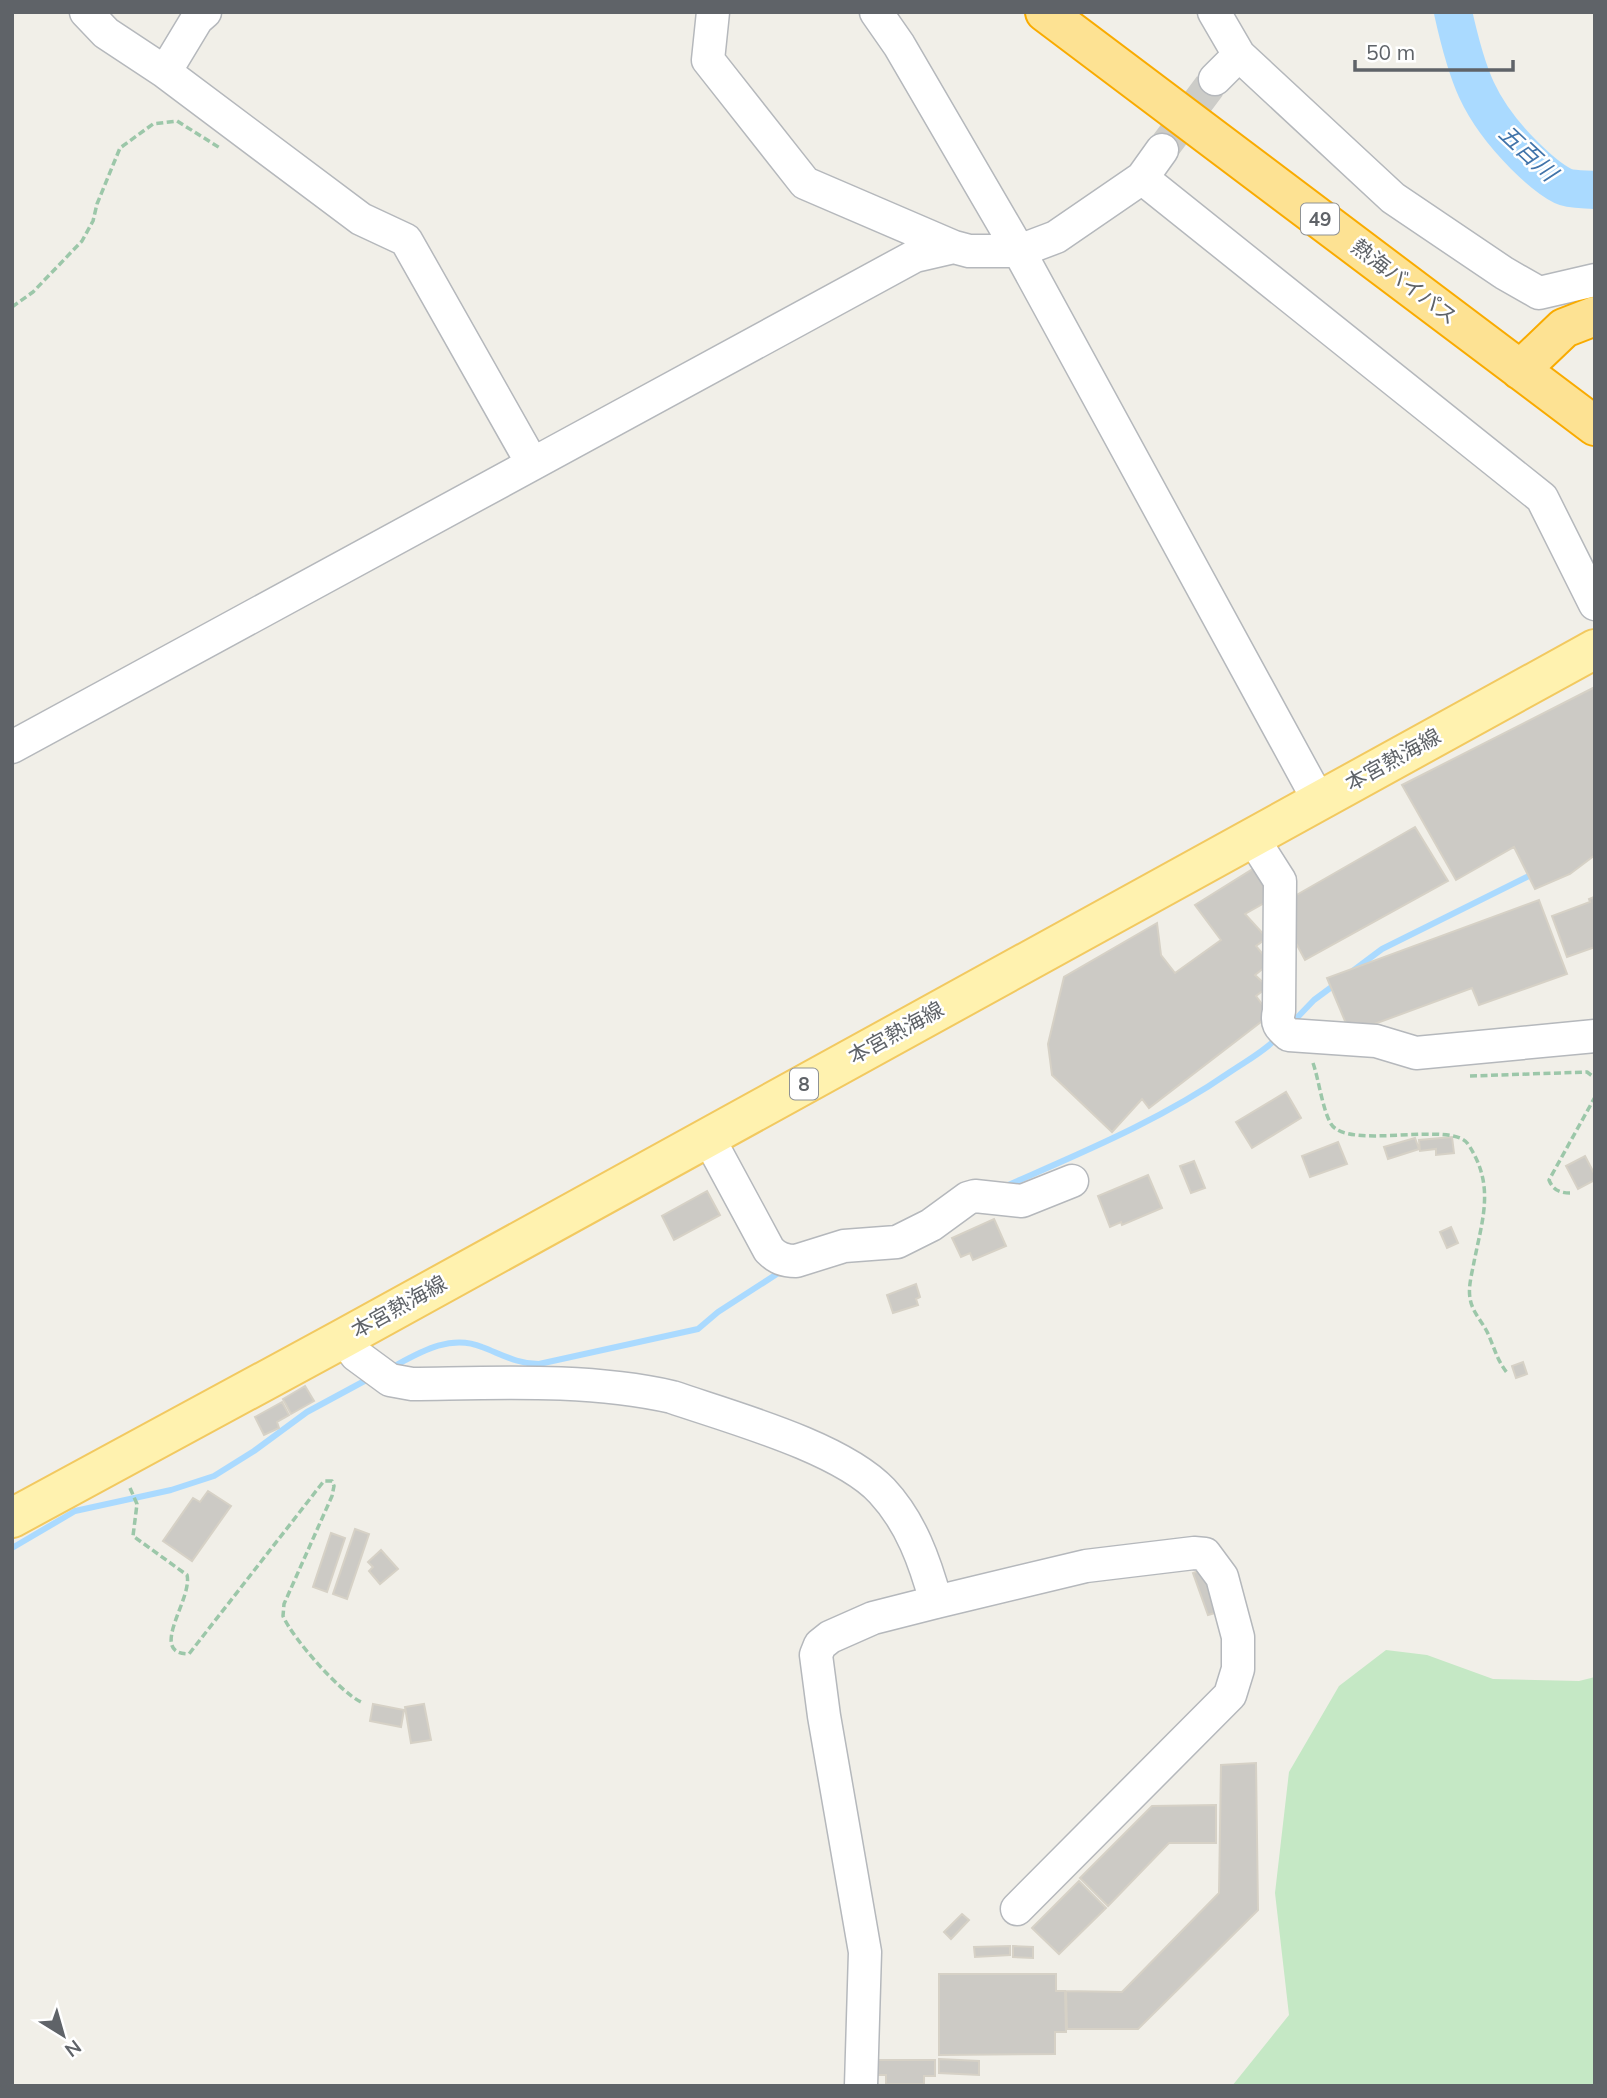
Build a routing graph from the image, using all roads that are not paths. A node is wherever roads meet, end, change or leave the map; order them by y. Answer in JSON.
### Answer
{"nodes":[{"id":1,"x":86,"y":12,"type":"edge"},
{"id":2,"x":205,"y":12,"type":"edge"},
{"id":3,"x":713,"y":12,"type":"edge"},
{"id":4,"x":876,"y":12,"type":"edge"},
{"id":5,"x":1045,"y":12,"type":"edge"},
{"id":6,"x":1214,"y":12,"type":"edge"},
{"id":7,"x":1239,"y":55,"type":"junction"},
{"id":8,"x":165,"y":72,"type":"junction"},
{"id":9,"x":1216,"y":79,"type":"tunnel mouth"},
{"id":10,"x":1162,"y":150,"type":"tunnel mouth"},
{"id":11,"x":1142,"y":178,"type":"junction"},
{"id":12,"x":954,"y":247,"type":"junction"},
{"id":13,"x":1019,"y":251,"type":"junction"},
{"id":14,"x":1595,"y":280,"type":"edge"},
{"id":15,"x":1595,"y":316,"type":"edge"},
{"id":16,"x":1520,"y":370,"type":"junction"},
{"id":17,"x":1595,"y":426,"type":"edge"},
{"id":18,"x":532,"y":463,"type":"junction"},
{"id":19,"x":1595,"y":604,"type":"edge"},
{"id":20,"x":1595,"y":649,"type":"edge"},
{"id":21,"x":12,"y":747,"type":"edge"},
{"id":22,"x":1319,"y":801,"type":"junction"},
{"id":23,"x":1252,"y":837,"type":"junction"},
{"id":24,"x":1595,"y":1036,"type":"edge"},
{"id":25,"x":708,"y":1137,"type":"junction"},
{"id":26,"x":1072,"y":1181,"type":"dead end"},
{"id":27,"x":344,"y":1338,"type":"junction"},
{"id":28,"x":12,"y":1518,"type":"edge"},
{"id":29,"x":936,"y":1602,"type":"junction"},
{"id":30,"x":1017,"y":1909,"type":"dead end"},
{"id":31,"x":861,"y":2086,"type":"edge"}],
"edges":[{"from":1,"to":8,"type":"street"},
{"from":2,"to":8,"type":"street"},
{"from":3,"to":12,"type":"street"},
{"from":4,"to":13,"type":"street"},
{"from":5,"to":16,"type":"highway","name":"熱海バイパス","number":"49"},
{"from":6,"to":7,"type":"street"},
{"from":7,"to":9,"type":"street"},
{"from":7,"to":14,"type":"street"},
{"from":8,"to":18,"type":"street"},
{"from":10,"to":11,"type":"street"},
{"from":11,"to":13,"type":"street"},
{"from":11,"to":19,"type":"street"},
{"from":12,"to":13,"type":"street"},
{"from":12,"to":18,"type":"street"},
{"from":13,"to":22,"type":"street"},
{"from":15,"to":16,"type":"highway"},
{"from":16,"to":17,"type":"highway","name":"熱海バイパス","number":"49"},
{"from":18,"to":21,"type":"street"},
{"from":20,"to":22,"type":"main road","name":"本宮熱海線","number":"8"},
{"from":22,"to":23,"type":"main road","name":"本宮熱海線","number":"8"},
{"from":23,"to":24,"type":"street"},
{"from":23,"to":25,"type":"main road","name":"本宮熱海線","number":"8"},
{"from":25,"to":26,"type":"street"},
{"from":25,"to":27,"type":"main road","name":"本宮熱海線","number":"8"},
{"from":27,"to":28,"type":"main road","name":"本宮熱海線","number":"8"},
{"from":27,"to":29,"type":"street"},
{"from":29,"to":30,"type":"street"},
{"from":29,"to":31,"type":"street"}]}
